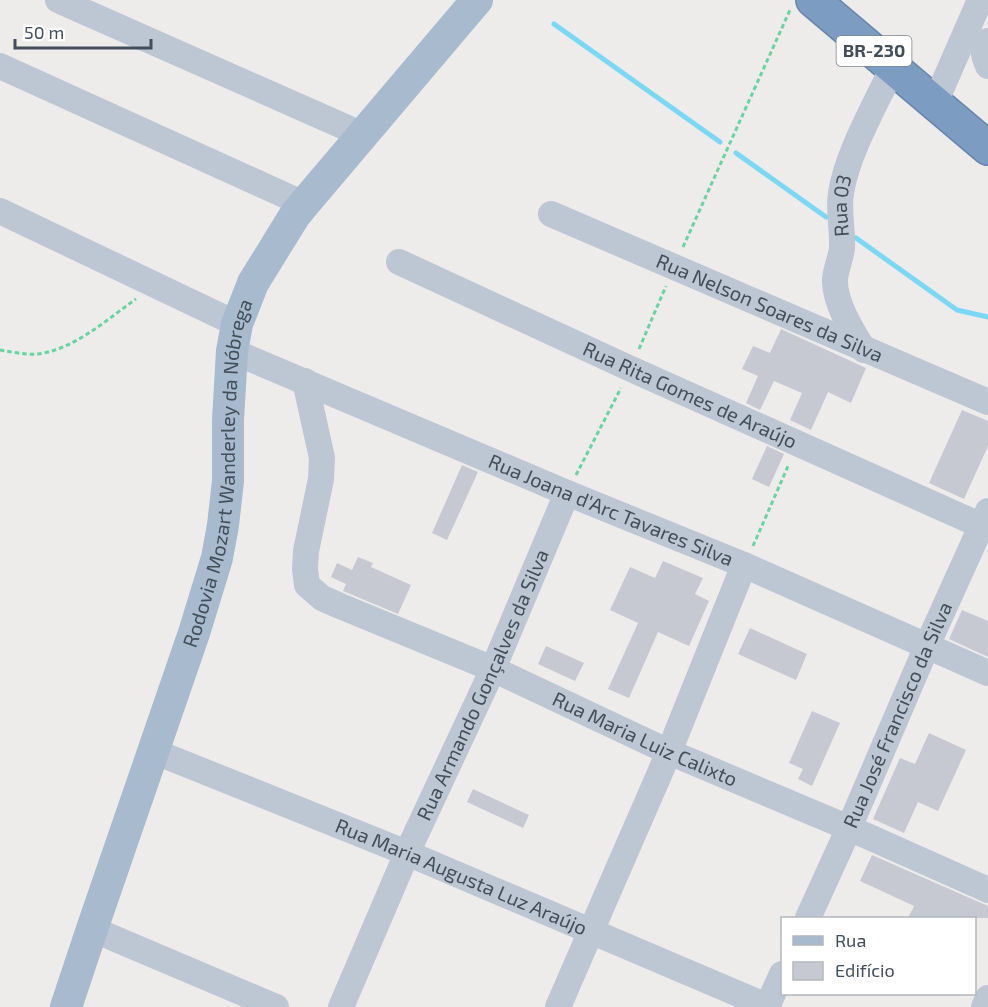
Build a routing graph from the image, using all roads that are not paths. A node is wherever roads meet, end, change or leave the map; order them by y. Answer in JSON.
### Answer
{"nodes":[{"id":1,"x":58,"y":0,"type":"edge"},
{"id":2,"x":477,"y":0,"type":"edge"},
{"id":3,"x":980,"y":0,"type":"edge"},
{"id":4,"x":801,"y":5,"type":"edge"},
{"id":5,"x":988,"y":41,"type":"edge"},
{"id":6,"x":0,"y":66,"type":"edge"},
{"id":7,"x":988,"y":66,"type":"edge"},
{"id":8,"x":893,"y":67,"type":"junction"},
{"id":9,"x":935,"y":103,"type":"junction"},
{"id":10,"x":363,"y":135,"type":"junction"},
{"id":11,"x":988,"y":148,"type":"edge"},
{"id":12,"x":304,"y":204,"type":"junction"},
{"id":13,"x":0,"y":211,"type":"edge"},
{"id":14,"x":551,"y":214,"type":"dead end"},
{"id":15,"x":399,"y":262,"type":"dead end"},
{"id":16,"x":235,"y":337,"type":"junction"},
{"id":17,"x":864,"y":350,"type":"junction"},
{"id":18,"x":305,"y":381,"type":"junction"},
{"id":19,"x":988,"y":402,"type":"edge"},
{"id":20,"x":567,"y":493,"type":"junction"},
{"id":21,"x":985,"y":518,"type":"edge"},
{"id":22,"x":744,"y":565,"type":"junction"},
{"id":23,"x":927,"y":646,"type":"junction"},
{"id":24,"x":493,"y":669,"type":"junction"},
{"id":25,"x":988,"y":673,"type":"edge"},
{"id":26,"x":153,"y":751,"type":"junction"},
{"id":27,"x":669,"y":752,"type":"junction"},
{"id":28,"x":849,"y":828,"type":"junction"},
{"id":29,"x":407,"y":853,"type":"junction"},
{"id":30,"x":988,"y":890,"type":"edge"},
{"id":31,"x":808,"y":917,"type":"edge"},
{"id":32,"x":92,"y":929,"type":"junction"},
{"id":33,"x":592,"y":931,"type":"junction"},
{"id":34,"x":781,"y":978,"type":"edge"},
{"id":35,"x":988,"y":998,"type":"edge"},
{"id":36,"x":66,"y":1007,"type":"edge"},
{"id":37,"x":276,"y":1007,"type":"edge"},
{"id":38,"x":341,"y":1007,"type":"edge"},
{"id":39,"x":558,"y":1007,"type":"edge"},
{"id":40,"x":768,"y":1007,"type":"edge"},
{"id":41,"x":984,"y":1007,"type":"edge"}],
"edges":[{"from":1,"to":10,"type":"street"},
{"from":2,"to":10,"type":"main road","name":"Rodovia Mozart Wanderley da Nóbrega"},
{"from":3,"to":9,"type":"street"},
{"from":4,"to":8,"type":"highway","number":"BR-230"},
{"from":5,"to":7,"type":"street"},
{"from":6,"to":12,"type":"street"},
{"from":8,"to":9,"type":"highway","number":"BR-230"},
{"from":8,"to":17,"type":"street","name":"Rua 03"},
{"from":9,"to":11,"type":"highway","number":"BR-230"},
{"from":10,"to":12,"type":"main road","name":"Rodovia Mozart Wanderley da Nóbrega"},
{"from":12,"to":16,"type":"main road","name":"Rodovia Mozart Wanderley da Nóbrega"},
{"from":13,"to":16,"type":"street","name":"Rua Joana d'Arc Tavares Silva"},
{"from":14,"to":17,"type":"street","name":"Rua Nelson Soares da Silva"},
{"from":15,"to":21,"type":"street","name":"Rua Rita Gomes de Araújo"},
{"from":16,"to":18,"type":"street","name":"Rua Joana d'Arc Tavares Silva"},
{"from":16,"to":26,"type":"main road","name":"Rodovia Mozart Wanderley da Nóbrega"},
{"from":17,"to":19,"type":"street","name":"Rua Nelson Soares da Silva"},
{"from":18,"to":20,"type":"street","name":"Rua Joana d'Arc Tavares Silva"},
{"from":18,"to":24,"type":"street","name":"Rua Maria Luiz Calixto"},
{"from":20,"to":22,"type":"street","name":"Rua Joana d'Arc Tavares Silva"},
{"from":20,"to":24,"type":"street","name":"Rua Armando Gonçalves da Silva"},
{"from":21,"to":23,"type":"street","name":"Rua José Francisco da Silva"},
{"from":22,"to":23,"type":"street","name":"Rua Joana d'Arc Tavares Silva"},
{"from":22,"to":27,"type":"street"},
{"from":23,"to":25,"type":"street","name":"Rua Joana d'Arc Tavares Silva"},
{"from":23,"to":28,"type":"street","name":"Rua José Francisco da Silva"},
{"from":24,"to":27,"type":"street","name":"Rua Maria Luiz Calixto"},
{"from":24,"to":29,"type":"street","name":"Rua Armando Gonçalves da Silva"},
{"from":26,"to":29,"type":"street","name":"Rua Maria Augusta Luz Araújo"},
{"from":26,"to":32,"type":"main road","name":"Rodovia Mozart Wanderley da Nóbrega"},
{"from":27,"to":28,"type":"street","name":"Rua Maria Luiz Calixto"},
{"from":27,"to":33,"type":"street"},
{"from":28,"to":30,"type":"street","name":"Rua Maria Luiz Calixto"},
{"from":28,"to":31,"type":"street","name":"Rua José Francisco da Silva"},
{"from":29,"to":33,"type":"street","name":"Rua Maria Augusta Luz Araújo"},
{"from":29,"to":38,"type":"street","name":"Rua Armando Gonçalves da Silva"},
{"from":32,"to":36,"type":"main road","name":"Rodovia Mozart Wanderley da Nóbrega"},
{"from":32,"to":37,"type":"street"},
{"from":33,"to":39,"type":"street"},
{"from":33,"to":40,"type":"street","name":"Rua Maria Augusta Luz Araújo"},
{"from":34,"to":40,"type":"street"},
{"from":35,"to":41,"type":"street"}]}
